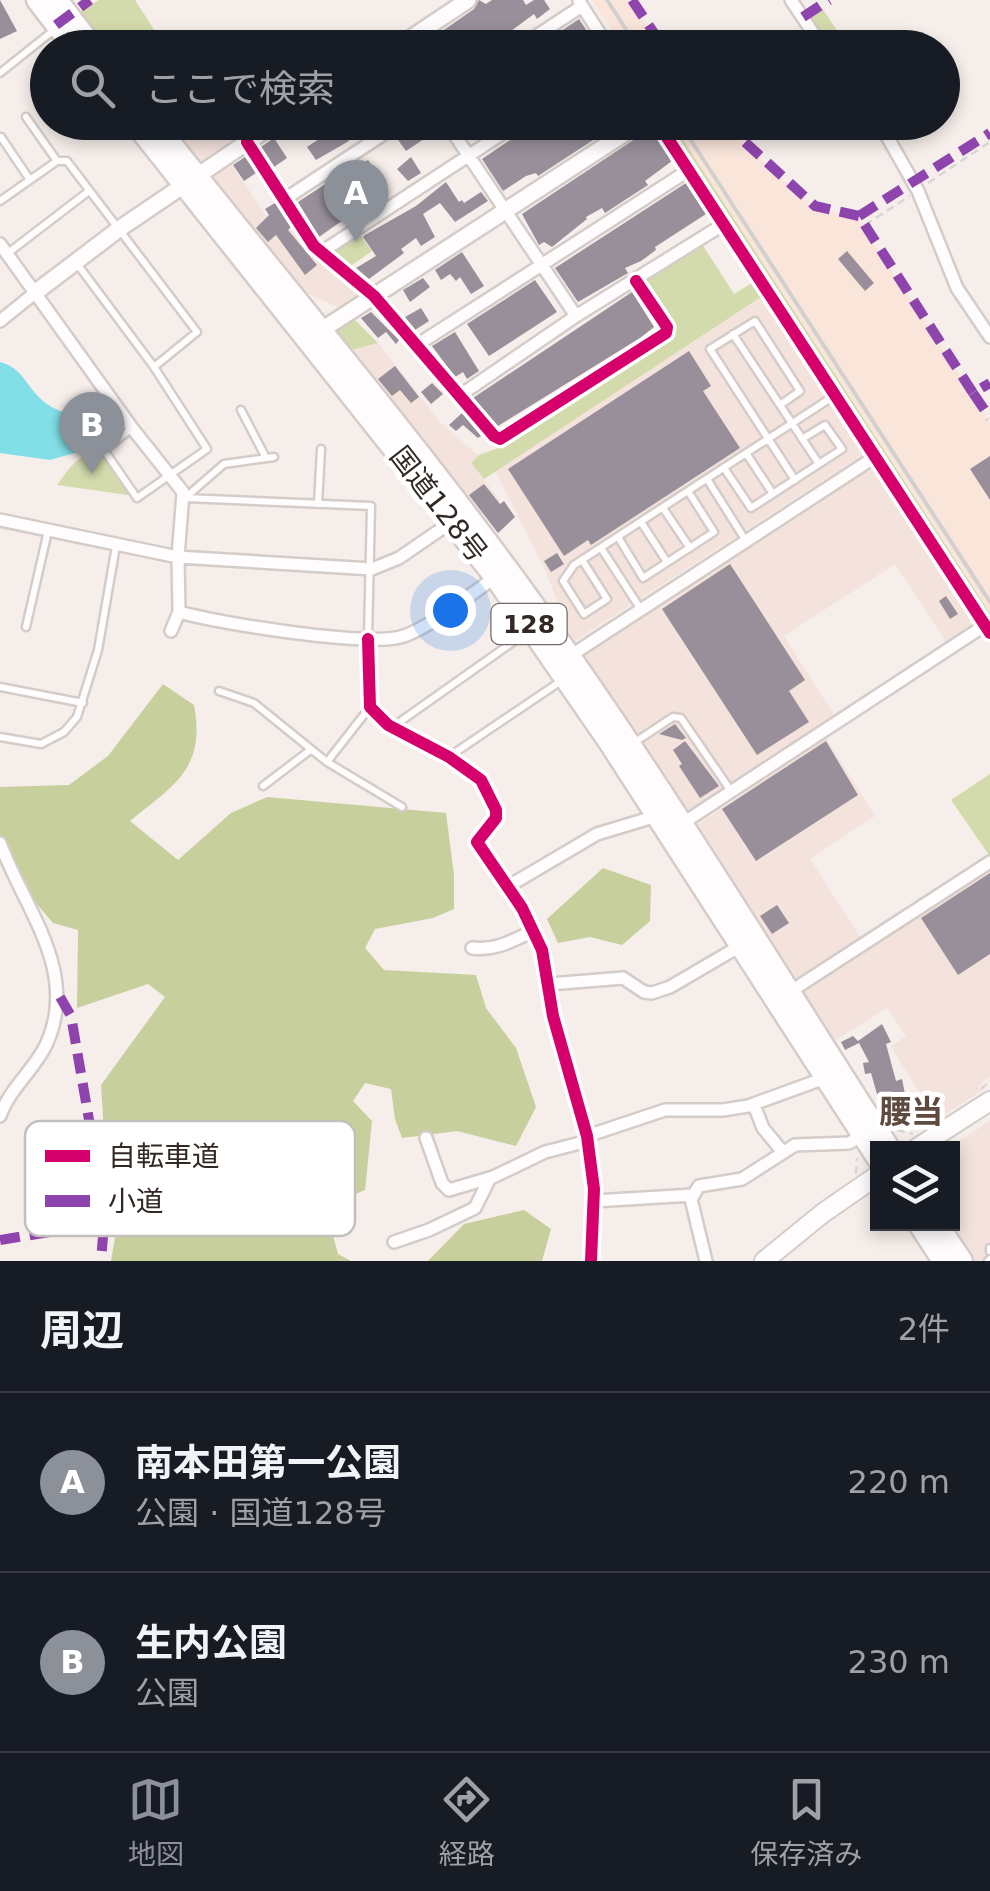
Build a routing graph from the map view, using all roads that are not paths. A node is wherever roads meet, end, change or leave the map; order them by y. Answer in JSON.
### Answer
{"nodes":[{"id":1,"x":37,"y":0,"type":"edge"},
{"id":2,"x":56,"y":0,"type":"edge"},
{"id":3,"x":468,"y":0,"type":"edge"},
{"id":4,"x":791,"y":0,"type":"edge"},
{"id":5,"x":580,"y":3,"type":"edge"},
{"id":6,"x":58,"y":27,"type":"junction"},
{"id":7,"x":54,"y":30,"type":"edge"},
{"id":8,"x":60,"y":30,"type":"edge"},
{"id":9,"x":80,"y":30,"type":"edge"},
{"id":10,"x":422,"y":30,"type":"edge"},
{"id":11,"x":543,"y":30,"type":"edge"},
{"id":12,"x":597,"y":30,"type":"edge"},
{"id":13,"x":811,"y":30,"type":"edge"},
{"id":14,"x":30,"y":49,"type":"edge"},
{"id":15,"x":0,"y":73,"type":"edge"},
{"id":16,"x":26,"y":116,"type":"dead end"},
{"id":17,"x":30,"y":122,"type":"edge"},
{"id":18,"x":1,"y":137,"type":"edge"},
{"id":19,"x":43,"y":140,"type":"edge"},
{"id":20,"x":151,"y":140,"type":"edge"},
{"id":21,"x":165,"y":140,"type":"edge"},
{"id":22,"x":250,"y":140,"type":"edge"},
{"id":23,"x":374,"y":140,"type":"edge"},
{"id":24,"x":458,"y":140,"type":"edge"},
{"id":25,"x":492,"y":140,"type":"edge"},
{"id":26,"x":614,"y":140,"type":"edge"},
{"id":27,"x":669,"y":140,"type":"edge"},
{"id":28,"x":889,"y":140,"type":"edge"},
{"id":29,"x":247,"y":142,"type":"junction"},
{"id":30,"x":468,"y":156,"type":"junction"},
{"id":31,"x":57,"y":161,"type":"junction"},
{"id":32,"x":689,"y":170,"type":"junction"},
{"id":33,"x":30,"y":180,"type":"junction"},
{"id":34,"x":189,"y":180,"type":"junction"},
{"id":35,"x":88,"y":192,"type":"junction"},
{"id":36,"x":285,"y":198,"type":"junction"},
{"id":37,"x":0,"y":201,"type":"edge"},
{"id":38,"x":504,"y":212,"type":"junction"},
{"id":39,"x":724,"y":224,"type":"junction"},
{"id":40,"x":118,"y":229,"type":"junction"},
{"id":41,"x":4,"y":249,"type":"edge"},
{"id":42,"x":320,"y":252,"type":"junction"},
{"id":43,"x":75,"y":262,"type":"junction"},
{"id":44,"x":540,"y":266,"type":"junction"},
{"id":45,"x":636,"y":281,"type":"junction"},
{"id":46,"x":36,"y":292,"type":"junction"},
{"id":47,"x":374,"y":296,"type":"junction"},
{"id":48,"x":576,"y":316,"type":"junction"},
{"id":49,"x":0,"y":320,"type":"edge"},
{"id":50,"x":733,"y":334,"type":"junction"},
{"id":51,"x":314,"y":335,"type":"junction"},
{"id":52,"x":990,"y":337,"type":"edge"},
{"id":53,"x":416,"y":345,"type":"junction"},
{"id":54,"x":154,"y":366,"type":"junction"},
{"id":55,"x":835,"y":395,"type":"junction"},
{"id":56,"x":459,"y":396,"type":"junction"},
{"id":57,"x":780,"y":404,"type":"junction"},
{"id":58,"x":241,"y":410,"type":"dead end"},
{"id":59,"x":792,"y":423,"type":"junction"},
{"id":60,"x":132,"y":428,"type":"junction"},
{"id":61,"x":769,"y":438,"type":"junction"},
{"id":62,"x":802,"y":439,"type":"junction"},
{"id":63,"x":321,"y":449,"type":"dead end"},
{"id":64,"x":746,"y":453,"type":"junction"},
{"id":65,"x":875,"y":457,"type":"junction"},
{"id":66,"x":818,"y":464,"type":"junction"},
{"id":67,"x":724,"y":468,"type":"junction"},
{"id":68,"x":170,"y":476,"type":"junction"},
{"id":69,"x":706,"y":479,"type":"junction"},
{"id":70,"x":795,"y":480,"type":"junction"},
{"id":71,"x":688,"y":492,"type":"junction"},
{"id":72,"x":773,"y":494,"type":"junction"},
{"id":73,"x":185,"y":498,"type":"junction"},
{"id":74,"x":318,"y":504,"type":"junction"},
{"id":75,"x":663,"y":508,"type":"junction"},
{"id":76,"x":0,"y":520,"type":"edge"},
{"id":77,"x":453,"y":521,"type":"junction"},
{"id":78,"x":642,"y":522,"type":"junction"},
{"id":79,"x":48,"y":530,"type":"junction"},
{"id":80,"x":618,"y":537,"type":"junction"},
{"id":81,"x":746,"y":540,"type":"junction"},
{"id":82,"x":116,"y":545,"type":"junction"},
{"id":83,"x":601,"y":548,"type":"junction"},
{"id":84,"x":690,"y":548,"type":"junction"},
{"id":85,"x":178,"y":557,"type":"junction"},
{"id":86,"x":582,"y":560,"type":"junction"},
{"id":87,"x":667,"y":562,"type":"junction"},
{"id":88,"x":370,"y":569,"type":"junction"},
{"id":89,"x":501,"y":572,"type":"junction"},
{"id":90,"x":640,"y":609,"type":"junction"},
{"id":91,"x":179,"y":612,"type":"junction"},
{"id":92,"x":988,"y":626,"type":"edge"},
{"id":93,"x":26,"y":627,"type":"dead end"},
{"id":94,"x":532,"y":628,"type":"junction"},
{"id":95,"x":171,"y":631,"type":"dead end"},
{"id":96,"x":368,"y":639,"type":"junction"},
{"id":97,"x":570,"y":656,"type":"junction"},
{"id":98,"x":566,"y":678,"type":"junction"},
{"id":99,"x":0,"y":687,"type":"edge"},
{"id":100,"x":219,"y":691,"type":"dead end"},
{"id":101,"x":83,"y":703,"type":"junction"},
{"id":102,"x":370,"y":707,"type":"junction"},
{"id":103,"x":393,"y":727,"type":"junction"},
{"id":104,"x":0,"y":738,"type":"edge"},
{"id":105,"x":630,"y":745,"type":"junction"},
{"id":106,"x":310,"y":750,"type":"junction"},
{"id":107,"x":448,"y":757,"type":"junction"},
{"id":108,"x":328,"y":762,"type":"junction"},
{"id":109,"x":262,"y":786,"type":"dead end"},
{"id":110,"x":731,"y":792,"type":"junction"},
{"id":111,"x":402,"y":807,"type":"dead end"},
{"id":112,"x":669,"y":820,"type":"junction"},
{"id":113,"x":0,"y":843,"type":"edge"},
{"id":114,"x":990,"y":862,"type":"edge"},
{"id":115,"x":506,"y":887,"type":"junction"},
{"id":116,"x":533,"y":931,"type":"junction"},
{"id":117,"x":740,"y":946,"type":"junction"},
{"id":118,"x":472,"y":948,"type":"dead end"},
{"id":119,"x":550,"y":984,"type":"junction"},
{"id":120,"x":782,"y":996,"type":"junction"},
{"id":121,"x":825,"y":1078,"type":"junction"},
{"id":122,"x":986,"y":1103,"type":"edge"},
{"id":123,"x":754,"y":1104,"type":"junction"},
{"id":124,"x":0,"y":1116,"type":"edge"},
{"id":125,"x":888,"y":1136,"type":"edge"},
{"id":126,"x":426,"y":1138,"type":"dead end"},
{"id":127,"x":587,"y":1138,"type":"junction"},
{"id":128,"x":917,"y":1139,"type":"edge"},
{"id":129,"x":861,"y":1141,"type":"junction"},
{"id":130,"x":782,"y":1151,"type":"junction"},
{"id":131,"x":870,"y":1151,"type":"edge"},
{"id":132,"x":490,"y":1178,"type":"junction"},
{"id":133,"x":870,"y":1181,"type":"edge"},
{"id":134,"x":692,"y":1195,"type":"junction"},
{"id":135,"x":594,"y":1200,"type":"junction"},
{"id":136,"x":924,"y":1231,"type":"edge"},
{"id":137,"x":943,"y":1231,"type":"edge"},
{"id":138,"x":394,"y":1242,"type":"dead end"},
{"id":139,"x":591,"y":1261,"type":"edge"},
{"id":140,"x":706,"y":1261,"type":"edge"},
{"id":141,"x":764,"y":1261,"type":"edge"},
{"id":142,"x":944,"y":1261,"type":"edge"},
{"id":143,"x":962,"y":1261,"type":"edge"}],
"edges":[{"from":1,"to":6,"type":"highway"},
{"from":2,"to":9,"type":"highway"},
{"from":3,"to":10,"type":"street"},
{"from":4,"to":13,"type":"street"},
{"from":5,"to":11,"type":"street"},
{"from":5,"to":12,"type":"street"},
{"from":6,"to":7,"type":"lane"},
{"from":6,"to":8,"type":"highway"},
{"from":14,"to":15,"type":"lane"},
{"from":16,"to":17,"type":"lane"},
{"from":18,"to":33,"type":"lane"},
{"from":19,"to":31,"type":"lane"},
{"from":20,"to":34,"type":"highway","name":"国道128号","number":"128"},
{"from":21,"to":34,"type":"highway","name":"国道128号","number":"128"},
{"from":22,"to":29,"type":"street"},
{"from":23,"to":36,"type":"street"},
{"from":24,"to":30,"type":"street"},
{"from":25,"to":30,"type":"street"},
{"from":26,"to":38,"type":"street"},
{"from":27,"to":32,"type":"street"},
{"from":28,"to":52,"type":"street"},
{"from":29,"to":34,"type":"street"},
{"from":29,"to":36,"type":"street"},
{"from":30,"to":38,"type":"street"},
{"from":30,"to":42,"type":"street"},
{"from":31,"to":33,"type":"lane"},
{"from":31,"to":35,"type":"lane"},
{"from":32,"to":39,"type":"street"},
{"from":32,"to":44,"type":"street"},
{"from":33,"to":37,"type":"lane"},
{"from":34,"to":40,"type":"street"},
{"from":34,"to":51,"type":"highway","name":"国道128号","number":"128"},
{"from":35,"to":40,"type":"lane"},
{"from":35,"to":41,"type":"lane"},
{"from":36,"to":42,"type":"street"},
{"from":38,"to":44,"type":"street"},
{"from":38,"to":47,"type":"street"},
{"from":39,"to":45,"type":"street"},
{"from":39,"to":55,"type":"street"},
{"from":40,"to":43,"type":"street"},
{"from":40,"to":54,"type":"lane"},
{"from":41,"to":46,"type":"street"},
{"from":42,"to":47,"type":"street"},
{"from":43,"to":46,"type":"street"},
{"from":43,"to":54,"type":"lane"},
{"from":44,"to":48,"type":"street"},
{"from":44,"to":53,"type":"street"},
{"from":45,"to":48,"type":"street"},
{"from":45,"to":56,"type":"street"},
{"from":46,"to":49,"type":"street"},
{"from":46,"to":60,"type":"street"},
{"from":47,"to":51,"type":"street"},
{"from":47,"to":53,"type":"street"},
{"from":48,"to":56,"type":"street"},
{"from":50,"to":57,"type":"lane"},
{"from":50,"to":57,"type":"lane"},
{"from":50,"to":61,"type":"lane"},
{"from":51,"to":77,"type":"highway","name":"国道128号","number":"128"},
{"from":51,"to":89,"type":"highway","name":"国道128号","number":"128"},
{"from":53,"to":56,"type":"street"},
{"from":54,"to":68,"type":"lane"},
{"from":55,"to":59,"type":"lane"},
{"from":55,"to":65,"type":"street"},
{"from":57,"to":59,"type":"lane"},
{"from":58,"to":73,"type":"lane"},
{"from":59,"to":61,"type":"lane"},
{"from":59,"to":62,"type":"lane"},
{"from":60,"to":68,"type":"street"},
{"from":60,"to":68,"type":"lane"},
{"from":61,"to":64,"type":"lane"},
{"from":61,"to":70,"type":"lane"},
{"from":62,"to":66,"type":"lane"},
{"from":62,"to":66,"type":"lane"},
{"from":63,"to":74,"type":"lane"},
{"from":64,"to":67,"type":"lane"},
{"from":64,"to":72,"type":"lane"},
{"from":65,"to":81,"type":"street"},
{"from":65,"to":92,"type":"street"},
{"from":66,"to":70,"type":"lane"},
{"from":67,"to":69,"type":"lane"},
{"from":67,"to":72,"type":"lane"},
{"from":68,"to":73,"type":"street"},
{"from":69,"to":71,"type":"lane"},
{"from":69,"to":81,"type":"lane"},
{"from":70,"to":72,"type":"lane"},
{"from":71,"to":75,"type":"lane"},
{"from":71,"to":84,"type":"lane"},
{"from":73,"to":74,"type":"lane"},
{"from":73,"to":85,"type":"street"},
{"from":74,"to":88,"type":"lane"},
{"from":75,"to":78,"type":"lane"},
{"from":75,"to":84,"type":"lane"},
{"from":76,"to":79,"type":"street"},
{"from":77,"to":88,"type":"street"},
{"from":77,"to":89,"type":"highway","name":"国道128号","number":"128"},
{"from":78,"to":80,"type":"lane"},
{"from":78,"to":87,"type":"lane"},
{"from":79,"to":82,"type":"street"},
{"from":79,"to":93,"type":"lane"},
{"from":80,"to":83,"type":"lane"},
{"from":80,"to":87,"type":"lane"},
{"from":81,"to":90,"type":"street"},
{"from":82,"to":85,"type":"street"},
{"from":82,"to":101,"type":"lane"},
{"from":83,"to":86,"type":"lane"},
{"from":83,"to":90,"type":"lane"},
{"from":84,"to":87,"type":"lane"},
{"from":85,"to":88,"type":"street"},
{"from":85,"to":91,"type":"street"},
{"from":86,"to":86,"type":"lane"},
{"from":88,"to":96,"type":"lane"},
{"from":89,"to":94,"type":"highway","name":"国道128号","number":"128"},
{"from":89,"to":96,"type":"street"},
{"from":89,"to":97,"type":"highway","name":"国道128号","number":"128"},
{"from":90,"to":97,"type":"street"},
{"from":91,"to":95,"type":"street"},
{"from":91,"to":96,"type":"street"},
{"from":92,"to":110,"type":"street"},
{"from":94,"to":98,"type":"highway","name":"国道128号","number":"128"},
{"from":94,"to":103,"type":"lane"},
{"from":96,"to":102,"type":"street"},
{"from":97,"to":105,"type":"highway","name":"国道128号","number":"128"},
{"from":98,"to":107,"type":"lane"},
{"from":98,"to":112,"type":"highway","name":"国道128号","number":"128"},
{"from":99,"to":101,"type":"lane"},
{"from":100,"to":106,"type":"lane"},
{"from":101,"to":104,"type":"lane"},
{"from":102,"to":103,"type":"street"},
{"from":102,"to":108,"type":"lane"},
{"from":103,"to":107,"type":"street"},
{"from":105,"to":110,"type":"lane"},
{"from":105,"to":112,"type":"highway","name":"国道128号","number":"128"},
{"from":106,"to":108,"type":"lane"},
{"from":106,"to":109,"type":"lane"},
{"from":107,"to":115,"type":"street"},
{"from":108,"to":111,"type":"lane"},
{"from":110,"to":112,"type":"street"},
{"from":112,"to":115,"type":"street"},
{"from":112,"to":117,"type":"highway","name":"国道128号","number":"128"},
{"from":112,"to":120,"type":"highway","name":"国道128号","number":"128"},
{"from":113,"to":124,"type":"street"},
{"from":114,"to":120,"type":"street"},
{"from":115,"to":116,"type":"street"},
{"from":116,"to":118,"type":"street"},
{"from":116,"to":119,"type":"street"},
{"from":117,"to":119,"type":"street"},
{"from":117,"to":120,"type":"highway","name":"国道128号","number":"128"},
{"from":119,"to":127,"type":"street"},
{"from":120,"to":121,"type":"highway","name":"国道128号","number":"128"},
{"from":120,"to":125,"type":"highway","name":"国道128号","number":"128"},
{"from":121,"to":123,"type":"street"},
{"from":121,"to":129,"type":"highway","name":"国道128号","number":"128"},
{"from":122,"to":128,"type":"main road"},
{"from":123,"to":127,"type":"street"},
{"from":123,"to":130,"type":"street"},
{"from":126,"to":132,"type":"street"},
{"from":127,"to":132,"type":"street"},
{"from":127,"to":135,"type":"street"},
{"from":129,"to":130,"type":"street"},
{"from":129,"to":131,"type":"highway","name":"国道128号","number":"128"},
{"from":130,"to":134,"type":"street"},
{"from":132,"to":138,"type":"street"},
{"from":133,"to":141,"type":"main road"},
{"from":134,"to":135,"type":"street"},
{"from":134,"to":140,"type":"street"},
{"from":135,"to":139,"type":"street"},
{"from":136,"to":142,"type":"highway"},
{"from":137,"to":143,"type":"highway"}]}
